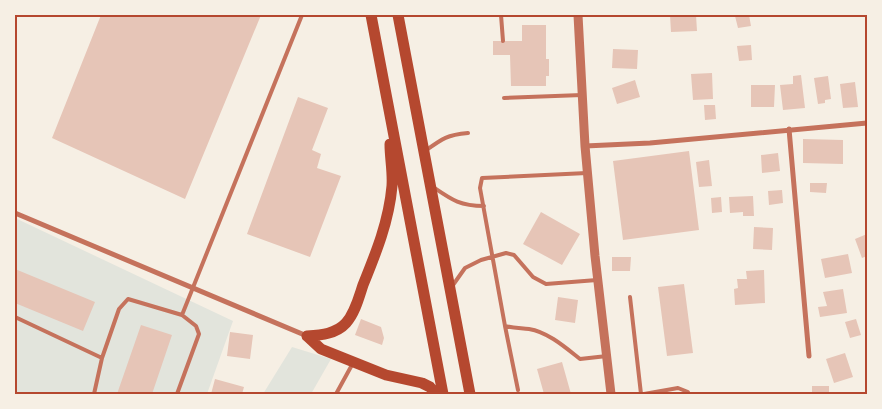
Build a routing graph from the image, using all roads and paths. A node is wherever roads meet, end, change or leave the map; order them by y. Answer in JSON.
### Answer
{"nodes":[{"id":1,"x":302,"y":15,"type":"edge"},
{"id":2,"x":371,"y":15,"type":"edge"},
{"id":3,"x":398,"y":15,"type":"edge"},
{"id":4,"x":501,"y":15,"type":"edge"},
{"id":5,"x":578,"y":15,"type":"edge"},
{"id":6,"x":503,"y":41,"type":"dead end"},
{"id":7,"x":582,"y":95,"type":"junction"},
{"id":8,"x":504,"y":98,"type":"dead end"},
{"id":9,"x":388,"y":102,"type":"junction"},
{"id":10,"x":867,"y":123,"type":"edge"},
{"id":11,"x":789,"y":129,"type":"junction"},
{"id":12,"x":468,"y":133,"type":"dead end"},
{"id":13,"x":585,"y":146,"type":"junction"},
{"id":14,"x":423,"y":152,"type":"junction"},
{"id":15,"x":588,"y":172,"type":"junction"},
{"id":16,"x":430,"y":185,"type":"junction"},
{"id":17,"x":484,"y":206,"type":"junction"},
{"id":18,"x":15,"y":213,"type":"edge"},
{"id":19,"x":493,"y":257,"type":"junction"},
{"id":20,"x":598,"y":280,"type":"junction"},
{"id":21,"x":194,"y":289,"type":"junction"},
{"id":22,"x":450,"y":289,"type":"junction"},
{"id":23,"x":630,"y":297,"type":"dead end"},
{"id":24,"x":182,"y":315,"type":"junction"},
{"id":25,"x":15,"y":317,"type":"edge"},
{"id":26,"x":505,"y":326,"type":"junction"},
{"id":27,"x":307,"y":336,"type":"junction"},
{"id":28,"x":607,"y":356,"type":"junction"},
{"id":29,"x":809,"y":356,"type":"dead end"},
{"id":30,"x":102,"y":358,"type":"junction"},
{"id":31,"x":354,"y":362,"type":"junction"},
{"id":32,"x":518,"y":390,"type":"dead end"},
{"id":33,"x":94,"y":394,"type":"edge"},
{"id":34,"x":177,"y":394,"type":"edge"},
{"id":35,"x":336,"y":394,"type":"edge"},
{"id":36,"x":436,"y":394,"type":"edge"},
{"id":37,"x":443,"y":394,"type":"edge"},
{"id":38,"x":470,"y":394,"type":"edge"},
{"id":39,"x":611,"y":394,"type":"edge"},
{"id":40,"x":646,"y":394,"type":"edge"},
{"id":41,"x":688,"y":394,"type":"edge"}],
"edges":[{"from":1,"to":21,"type":"lane"},
{"from":2,"to":9,"type":"highway"},
{"from":3,"to":14,"type":"highway"},
{"from":4,"to":6,"type":"lane"},
{"from":5,"to":7,"type":"street"},
{"from":7,"to":8,"type":"lane"},
{"from":7,"to":13,"type":"street"},
{"from":9,"to":27,"type":"highway"},
{"from":9,"to":37,"type":"highway"},
{"from":10,"to":11,"type":"street"},
{"from":11,"to":13,"type":"street"},
{"from":11,"to":29,"type":"street"},
{"from":12,"to":14,"type":"lane"},
{"from":13,"to":15,"type":"street"},
{"from":14,"to":16,"type":"highway"},
{"from":15,"to":17,"type":"lane"},
{"from":15,"to":20,"type":"street"},
{"from":16,"to":17,"type":"lane"},
{"from":16,"to":22,"type":"highway"},
{"from":17,"to":19,"type":"lane"},
{"from":18,"to":21,"type":"street"},
{"from":19,"to":20,"type":"lane"},
{"from":19,"to":22,"type":"lane"},
{"from":19,"to":26,"type":"lane"},
{"from":20,"to":28,"type":"street"},
{"from":21,"to":24,"type":"lane"},
{"from":21,"to":27,"type":"street"},
{"from":22,"to":38,"type":"highway"},
{"from":23,"to":40,"type":"lane"},
{"from":24,"to":30,"type":"lane"},
{"from":24,"to":34,"type":"lane"},
{"from":25,"to":30,"type":"lane"},
{"from":26,"to":28,"type":"lane"},
{"from":26,"to":32,"type":"lane"},
{"from":27,"to":31,"type":"highway"},
{"from":28,"to":39,"type":"street"},
{"from":30,"to":33,"type":"lane"},
{"from":31,"to":35,"type":"lane"},
{"from":31,"to":36,"type":"highway"},
{"from":40,"to":41,"type":"lane"}]}
